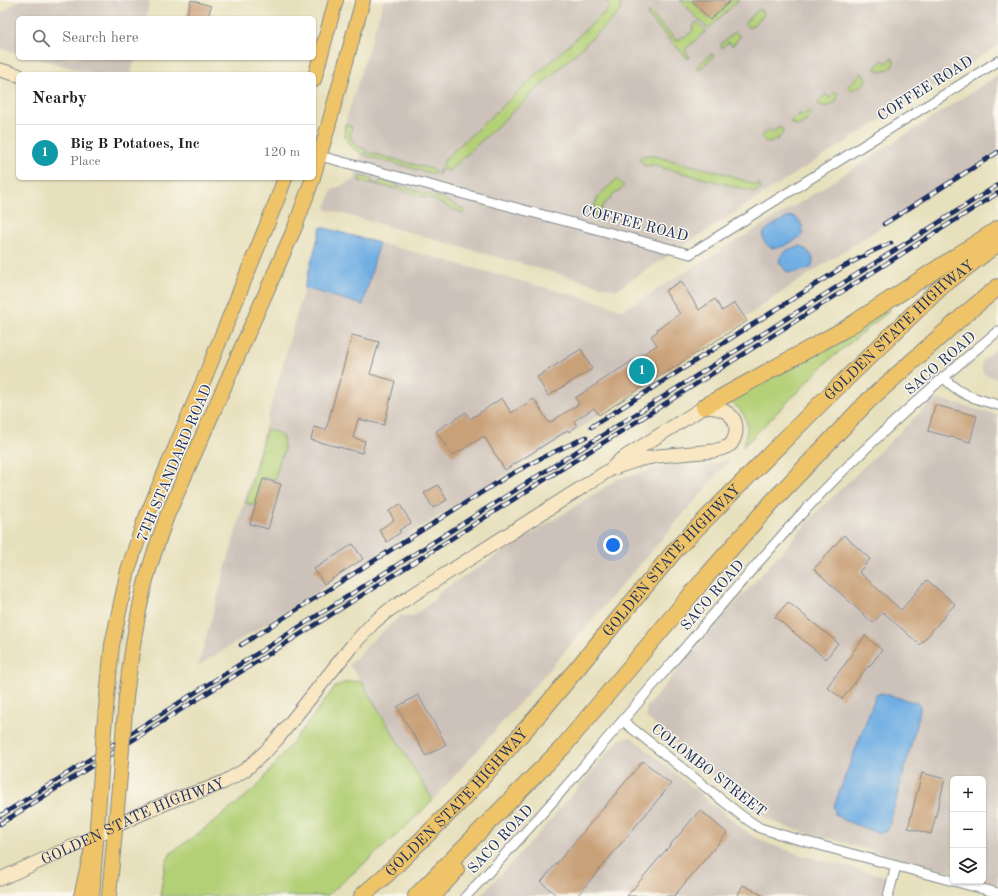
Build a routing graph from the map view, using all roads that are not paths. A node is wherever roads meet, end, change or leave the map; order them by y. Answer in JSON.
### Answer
{"nodes":[{"id":1,"x":336,"y":0,"type":"edge"},
{"id":2,"x":363,"y":0,"type":"edge"},
{"id":3,"x":998,"y":61,"type":"edge"},
{"id":4,"x":0,"y":70,"type":"edge"},
{"id":5,"x":316,"y":73,"type":"edge"},
{"id":6,"x":16,"y":74,"type":"edge"},
{"id":7,"x":317,"y":155,"type":"edge"},
{"id":8,"x":284,"y":180,"type":"edge"},
{"id":9,"x":312,"y":180,"type":"edge"},
{"id":10,"x":998,"y":229,"type":"edge"},
{"id":11,"x":998,"y":243,"type":"edge"},
{"id":12,"x":998,"y":287,"type":"edge"},
{"id":13,"x":998,"y":331,"type":"edge"},
{"id":14,"x":943,"y":377,"type":"junction"},
{"id":15,"x":998,"y":405,"type":"edge"},
{"id":16,"x":704,"y":407,"type":"junction"},
{"id":17,"x":611,"y":469,"type":"junction"},
{"id":18,"x":624,"y":721,"type":"junction"},
{"id":19,"x":563,"y":747,"type":"junction"},
{"id":20,"x":115,"y":826,"type":"junction"},
{"id":21,"x":96,"y":836,"type":"junction"},
{"id":22,"x":896,"y":866,"type":"junction"},
{"id":23,"x":0,"y":880,"type":"edge"},
{"id":24,"x":950,"y":880,"type":"edge"},
{"id":25,"x":964,"y":884,"type":"edge"},
{"id":26,"x":998,"y":893,"type":"edge"},
{"id":27,"x":82,"y":896,"type":"edge"},
{"id":28,"x":92,"y":896,"type":"edge"},
{"id":29,"x":109,"y":896,"type":"edge"},
{"id":30,"x":362,"y":896,"type":"edge"},
{"id":31,"x":416,"y":896,"type":"edge"},
{"id":32,"x":433,"y":896,"type":"edge"},
{"id":33,"x":466,"y":896,"type":"edge"},
{"id":34,"x":888,"y":896,"type":"edge"}],
"edges":[{"from":1,"to":5,"type":"main road"},
{"from":2,"to":7,"type":"main road"},
{"from":3,"to":7,"type":"street","name":"COFFEE ROAD"},
{"from":4,"to":6,"type":"main road"},
{"from":8,"to":21,"type":"main road","name":"7TH STANDARD ROAD","bridge":true},
{"from":9,"to":20,"type":"main road","name":"7TH STANDARD ROAD","bridge":true},
{"from":10,"to":16,"type":"highway"},
{"from":11,"to":30,"type":"highway","name":"GOLDEN STATE HIGHWAY"},
{"from":12,"to":19,"type":"highway","name":"GOLDEN STATE HIGHWAY"},
{"from":13,"to":14,"type":"street","name":"SACO ROAD"},
{"from":14,"to":15,"type":"street"},
{"from":14,"to":18,"type":"street","name":"SACO ROAD"},
{"from":16,"to":17,"type":"main road","name":"GOLDEN STATE HIGHWAY"},
{"from":16,"to":17,"type":"main road","name":"GOLDEN STATE HIGHWAY"},
{"from":17,"to":20,"type":"main road","name":"GOLDEN STATE HIGHWAY"},
{"from":18,"to":22,"type":"street","name":"COLOMBO STREET"},
{"from":18,"to":33,"type":"street","name":"SACO ROAD"},
{"from":19,"to":31,"type":"highway","name":"GOLDEN STATE HIGHWAY"},
{"from":19,"to":32,"type":"highway"},
{"from":20,"to":21,"type":"main road","name":"GOLDEN STATE HIGHWAY"},
{"from":20,"to":29,"type":"main road","name":"7TH STANDARD ROAD"},
{"from":21,"to":23,"type":"main road","name":"GOLDEN STATE HIGHWAY"},
{"from":21,"to":27,"type":"highway"},
{"from":21,"to":28,"type":"main road","name":"7TH STANDARD ROAD"},
{"from":22,"to":24,"type":"street","name":"COLOMBO STREET"},
{"from":22,"to":34,"type":"street"},
{"from":25,"to":26,"type":"street","name":"COLOMBO STREET"}]}
